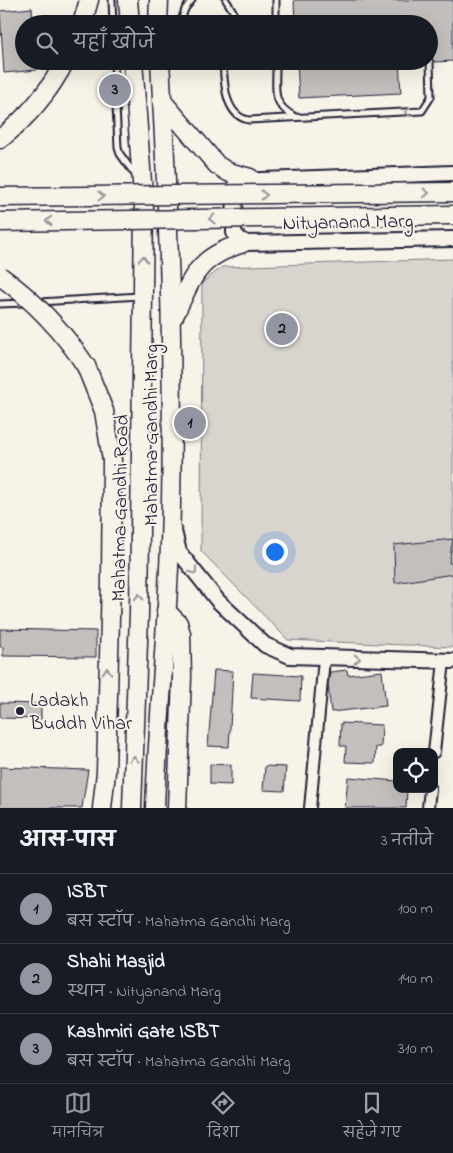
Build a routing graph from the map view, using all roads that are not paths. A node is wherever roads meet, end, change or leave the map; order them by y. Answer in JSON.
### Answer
{"nodes":[{"id":1,"x":89,"y":0,"type":"edge"},
{"id":2,"x":112,"y":0,"type":"edge"},
{"id":3,"x":128,"y":0,"type":"edge"},
{"id":4,"x":159,"y":0,"type":"edge"},
{"id":5,"x":192,"y":0,"type":"edge"},
{"id":6,"x":226,"y":0,"type":"edge"},
{"id":7,"x":276,"y":0,"type":"edge"},
{"id":8,"x":85,"y":15,"type":"edge"},
{"id":9,"x":113,"y":15,"type":"edge"},
{"id":10,"x":129,"y":15,"type":"edge"},
{"id":11,"x":158,"y":15,"type":"edge"},
{"id":12,"x":183,"y":15,"type":"edge"},
{"id":13,"x":233,"y":15,"type":"edge"},
{"id":14,"x":276,"y":15,"type":"edge"},
{"id":15,"x":59,"y":70,"type":"edge"},
{"id":16,"x":114,"y":70,"type":"edge"},
{"id":17,"x":134,"y":70,"type":"edge"},
{"id":18,"x":224,"y":70,"type":"edge"},
{"id":19,"x":276,"y":70,"type":"edge"},
{"id":20,"x":430,"y":70,"type":"edge"},
{"id":21,"x":163,"y":80,"type":"edge"},
{"id":22,"x":297,"y":118,"type":"junction"},
{"id":23,"x":0,"y":139,"type":"edge"},
{"id":24,"x":453,"y":173,"type":"edge"},
{"id":25,"x":250,"y":178,"type":"junction"},
{"id":26,"x":143,"y":184,"type":"junction"},
{"id":27,"x":453,"y":192,"type":"edge"},
{"id":28,"x":0,"y":198,"type":"edge"},
{"id":29,"x":453,"y":215,"type":"edge"},
{"id":30,"x":0,"y":222,"type":"edge"},
{"id":31,"x":453,"y":239,"type":"edge"},
{"id":32,"x":243,"y":242,"type":"junction"},
{"id":33,"x":0,"y":276,"type":"edge"},
{"id":34,"x":143,"y":296,"type":"junction"},
{"id":35,"x":0,"y":304,"type":"edge"},
{"id":36,"x":172,"y":320,"type":"junction"},
{"id":37,"x":169,"y":511,"type":"junction"},
{"id":38,"x":166,"y":612,"type":"junction"},
{"id":39,"x":324,"y":659,"type":"junction"},
{"id":40,"x":448,"y":661,"type":"edge"},
{"id":41,"x":435,"y":748,"type":"edge"},
{"id":42,"x":106,"y":772,"type":"junction"},
{"id":43,"x":430,"y":793,"type":"edge"},
{"id":44,"x":93,"y":808,"type":"edge"},
{"id":45,"x":102,"y":808,"type":"edge"},
{"id":46,"x":132,"y":808,"type":"edge"},
{"id":47,"x":155,"y":808,"type":"edge"},
{"id":48,"x":177,"y":808,"type":"edge"},
{"id":49,"x":310,"y":808,"type":"edge"},
{"id":50,"x":428,"y":808,"type":"edge"}],
"edges":[{"from":1,"to":8,"type":"highway"},
{"from":2,"to":9,"type":"lane"},
{"from":3,"to":10,"type":"highway"},
{"from":4,"to":11,"type":"highway"},
{"from":5,"to":12,"type":"lane"},
{"from":6,"to":13,"type":"lane"},
{"from":7,"to":14,"type":"lane"},
{"from":15,"to":23,"type":"highway"},
{"from":16,"to":26,"type":"lane"},
{"from":17,"to":26,"type":"highway"},
{"from":18,"to":22,"type":"lane"},
{"from":19,"to":22,"type":"lane"},
{"from":20,"to":22,"type":"lane","one_way":true},
{"from":21,"to":25,"type":"highway"},
{"from":21,"to":36,"type":"highway","name":"Mahatma Gandhi Marg"},
{"from":24,"to":25,"type":"main road"},
{"from":25,"to":32,"type":"main road"},
{"from":34,"to":26,"type":"highway","name":"Mahatma Gandhi Road","one_way":true},
{"from":28,"to":27,"type":"highway","one_way":true,"bridge":true},
{"from":29,"to":30,"type":"highway","one_way":true,"bridge":true},
{"from":31,"to":32,"type":"main road","name":"Nityanand Marg"},
{"from":32,"to":36,"type":"highway"},
{"from":42,"to":33,"type":"highway","one_way":true,"bridge":true},
{"from":34,"to":35,"type":"lane"},
{"from":46,"to":34,"type":"highway","name":"Mahatma Gandhi Road","one_way":true},
{"from":36,"to":37,"type":"highway","name":"Mahatma Gandhi Marg"},
{"from":37,"to":38,"type":"highway","name":"Mahatma Gandhi Marg"},
{"from":37,"to":39,"type":"main road","one_way":true},
{"from":38,"to":47,"type":"highway","name":"Mahatma Gandhi Marg"},
{"from":38,"to":48,"type":"highway"},
{"from":39,"to":40,"type":"main road","one_way":true},
{"from":39,"to":49,"type":"street"},
{"from":40,"to":41,"type":"street"},
{"from":42,"to":44,"type":"highway"},
{"from":42,"to":45,"type":"highway"},
{"from":43,"to":50,"type":"street"}]}
